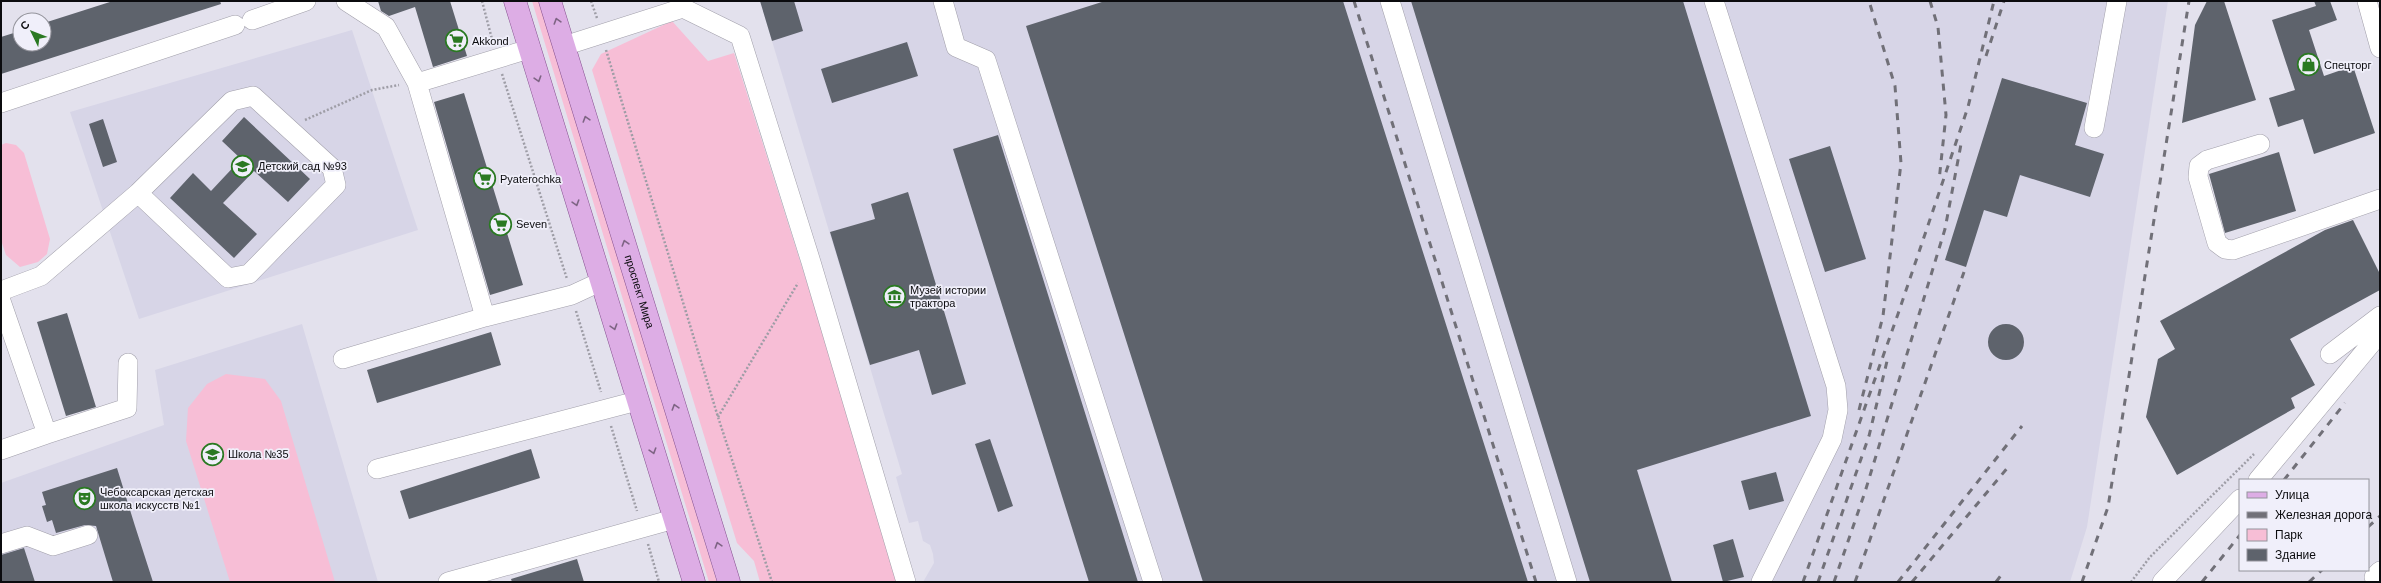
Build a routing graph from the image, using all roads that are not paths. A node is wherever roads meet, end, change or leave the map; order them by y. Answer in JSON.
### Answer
{"nodes":[{"id":1,"x":306,"y":1,"type":"edge"},
{"id":2,"x":346,"y":1,"type":"edge"},
{"id":3,"x":515,"y":1,"type":"edge"},
{"id":4,"x":550,"y":1,"type":"edge"},
{"id":5,"x":943,"y":1,"type":"edge"},
{"id":6,"x":1390,"y":1,"type":"edge"},
{"id":7,"x":1714,"y":1,"type":"edge"},
{"id":8,"x":2117,"y":1,"type":"edge"},
{"id":9,"x":2367,"y":1,"type":"edge"},
{"id":10,"x":682,"y":4,"type":"edge"},
{"id":11,"x":564,"y":46,"type":"junction"},
{"id":12,"x":2380,"y":48,"type":"edge"},
{"id":13,"x":529,"y":49,"type":"junction"},
{"id":14,"x":417,"y":83,"type":"junction"},
{"id":15,"x":1,"y":103,"type":"edge"},
{"id":16,"x":2094,"y":128,"type":"dead end"},
{"id":17,"x":2260,"y":144,"type":"dead end"},
{"id":18,"x":138,"y":193,"type":"junction"},
{"id":19,"x":2380,"y":199,"type":"edge"},
{"id":20,"x":600,"y":282,"type":"junction"},
{"id":21,"x":1,"y":291,"type":"edge"},
{"id":22,"x":1,"y":301,"type":"edge"},
{"id":23,"x":2380,"y":316,"type":"edge"},
{"id":24,"x":485,"y":317,"type":"junction"},
{"id":25,"x":2380,"y":333,"type":"edge"},
{"id":26,"x":2330,"y":354,"type":"dead end"},
{"id":27,"x":343,"y":359,"type":"dead end"},
{"id":28,"x":128,"y":363,"type":"dead end"},
{"id":29,"x":637,"y":401,"type":"junction"},
{"id":30,"x":47,"y":434,"type":"junction"},
{"id":31,"x":1,"y":450,"type":"edge"},
{"id":32,"x":377,"y":470,"type":"dead end"},
{"id":33,"x":2259,"y":479,"type":"edge"},
{"id":34,"x":2239,"y":500,"type":"edge"},
{"id":35,"x":674,"y":519,"type":"junction"},
{"id":36,"x":88,"y":535,"type":"dead end"},
{"id":37,"x":1,"y":544,"type":"edge"},
{"id":38,"x":448,"y":582,"type":"edge"},
{"id":39,"x":694,"y":582,"type":"edge"},
{"id":40,"x":729,"y":582,"type":"edge"},
{"id":41,"x":906,"y":582,"type":"edge"},
{"id":42,"x":1153,"y":582,"type":"edge"},
{"id":43,"x":1567,"y":582,"type":"edge"},
{"id":44,"x":1761,"y":582,"type":"edge"},
{"id":45,"x":2162,"y":582,"type":"edge"}],
"edges":[{"from":1,"to":15,"type":"street"},
{"from":2,"to":14,"type":"street"},
{"from":3,"to":13,"type":"main road"},
{"from":11,"to":4,"type":"main road","name":"проспект Мира","one_way":true},
{"from":5,"to":42,"type":"street"},
{"from":6,"to":43,"type":"street"},
{"from":7,"to":44,"type":"street"},
{"from":8,"to":16,"type":"street"},
{"from":9,"to":12,"type":"street"},
{"from":10,"to":11,"type":"street"},
{"from":10,"to":41,"type":"street"},
{"from":40,"to":11,"type":"main road","name":"проспект Мира","one_way":true},
{"from":13,"to":14,"type":"street"},
{"from":13,"to":20,"type":"main road","one_way":true},
{"from":14,"to":24,"type":"street"},
{"from":17,"to":19,"type":"street"},
{"from":18,"to":18,"type":"street"},
{"from":18,"to":21,"type":"street"},
{"from":20,"to":24,"type":"street"},
{"from":20,"to":29,"type":"main road","one_way":true},
{"from":22,"to":30,"type":"street"},
{"from":23,"to":26,"type":"street"},
{"from":24,"to":27,"type":"street"},
{"from":25,"to":33,"type":"street"},
{"from":28,"to":30,"type":"street"},
{"from":29,"to":32,"type":"street"},
{"from":29,"to":35,"type":"main road","one_way":true},
{"from":30,"to":31,"type":"street"},
{"from":34,"to":45,"type":"street"},
{"from":35,"to":38,"type":"street"},
{"from":35,"to":39,"type":"main road"},
{"from":36,"to":37,"type":"street"}]}
